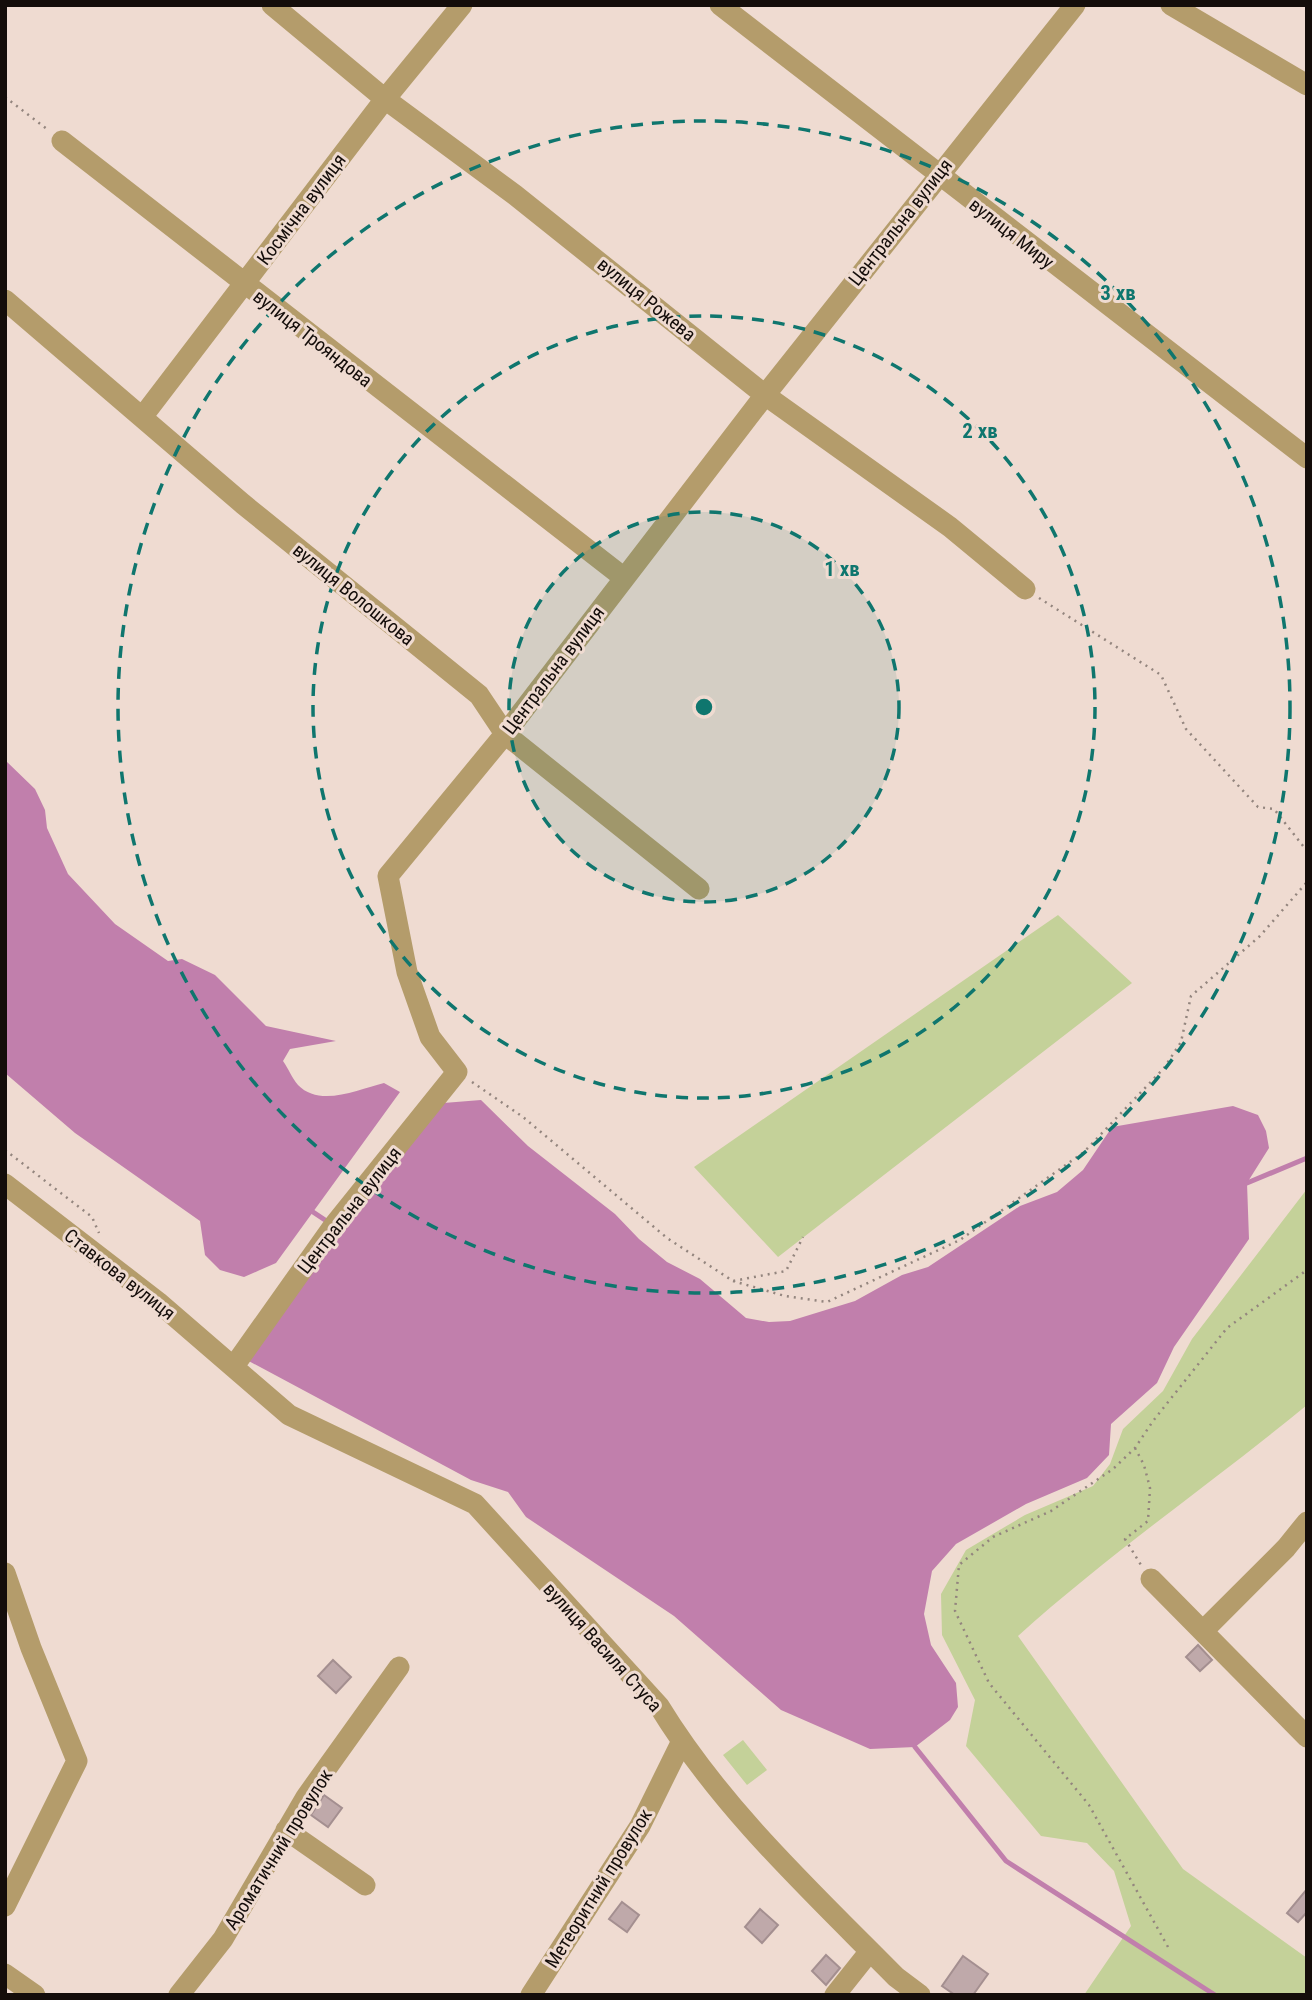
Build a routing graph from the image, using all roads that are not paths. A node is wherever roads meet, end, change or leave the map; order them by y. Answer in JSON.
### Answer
{"nodes":[{"id":1,"x":272,"y":5,"type":"edge"},
{"id":2,"x":462,"y":5,"type":"edge"},
{"id":3,"x":720,"y":5,"type":"edge"},
{"id":4,"x":1075,"y":5,"type":"edge"},
{"id":5,"x":1171,"y":5,"type":"edge"},
{"id":6,"x":1307,"y":85,"type":"edge"},
{"id":7,"x":385,"y":99,"type":"junction"},
{"id":8,"x":62,"y":141,"type":"road end"},
{"id":9,"x":937,"y":175,"type":"junction"},
{"id":10,"x":243,"y":284,"type":"junction"},
{"id":11,"x":5,"y":300,"type":"edge"},
{"id":12,"x":765,"y":395,"type":"junction"},
{"id":13,"x":143,"y":415,"type":"junction"},
{"id":14,"x":1307,"y":458,"type":"edge"},
{"id":15,"x":623,"y":577,"type":"junction"},
{"id":16,"x":1025,"y":589,"type":"road end"},
{"id":17,"x":505,"y":734,"type":"junction"},
{"id":18,"x":699,"y":888,"type":"dead end"},
{"id":19,"x":5,"y":1184,"type":"edge"},
{"id":20,"x":234,"y":1366,"type":"junction"},
{"id":21,"x":1306,"y":1525,"type":"edge"},
{"id":22,"x":5,"y":1573,"type":"edge"},
{"id":23,"x":1151,"y":1580,"type":"road end"},
{"id":24,"x":1203,"y":1631,"type":"junction"},
{"id":25,"x":400,"y":1667,"type":"dead end"},
{"id":26,"x":1307,"y":1737,"type":"edge"},
{"id":27,"x":681,"y":1743,"type":"junction"},
{"id":28,"x":286,"y":1830,"type":"junction"},
{"id":29,"x":365,"y":1885,"type":"dead end"},
{"id":30,"x":5,"y":1906,"type":"edge"},
{"id":31,"x":870,"y":1951,"type":"junction"},
{"id":32,"x":5,"y":1974,"type":"edge"},
{"id":33,"x":35,"y":1995,"type":"edge"},
{"id":34,"x":179,"y":1995,"type":"edge"},
{"id":35,"x":531,"y":1995,"type":"edge"},
{"id":36,"x":835,"y":1995,"type":"edge"},
{"id":37,"x":920,"y":1995,"type":"edge"}],
"edges":[{"from":1,"to":7,"type":"street","name":"вулиця Рожева"},
{"from":2,"to":7,"type":"street","name":"Космічна вулиця"},
{"from":3,"to":9,"type":"street","name":"вулиця Миру"},
{"from":4,"to":9,"type":"street","name":"Центральна вулиця"},
{"from":5,"to":6,"type":"street"},
{"from":7,"to":10,"type":"street","name":"Космічна вулиця"},
{"from":7,"to":12,"type":"street","name":"вулиця Рожева"},
{"from":8,"to":10,"type":"street","name":"вулиця Трояндова"},
{"from":9,"to":12,"type":"street","name":"Центральна вулиця"},
{"from":9,"to":14,"type":"street","name":"вулиця Миру"},
{"from":10,"to":13,"type":"street","name":"Космічна вулиця"},
{"from":10,"to":15,"type":"street","name":"вулиця Трояндова"},
{"from":11,"to":13,"type":"street","name":"вулиця Волошкова"},
{"from":12,"to":15,"type":"street","name":"Центральна вулиця"},
{"from":12,"to":16,"type":"street","name":"вулиця Рожева"},
{"from":13,"to":17,"type":"street","name":"вулиця Волошкова"},
{"from":15,"to":17,"type":"street","name":"Центральна вулиця"},
{"from":17,"to":18,"type":"street","name":"вулиця Волошкова"},
{"from":17,"to":20,"type":"street","name":"Центральна вулиця"},
{"from":19,"to":20,"type":"street","name":"Ставкова вулиця"},
{"from":20,"to":27,"type":"street","name":"вулиця Василя Стуса"},
{"from":21,"to":24,"type":"street"},
{"from":22,"to":30,"type":"street"},
{"from":23,"to":24,"type":"street"},
{"from":24,"to":26,"type":"street"},
{"from":25,"to":28,"type":"street","name":"Ароматичний провулок"},
{"from":27,"to":31,"type":"street","name":"вулиця Василя Стуса"},
{"from":27,"to":35,"type":"street","name":"Метеоритний провулок"},
{"from":28,"to":29,"type":"street"},
{"from":28,"to":34,"type":"street","name":"Ароматичний провулок"},
{"from":31,"to":36,"type":"street"},
{"from":31,"to":37,"type":"street","name":"вулиця Василя Стуса"},
{"from":32,"to":33,"type":"street"}]}
